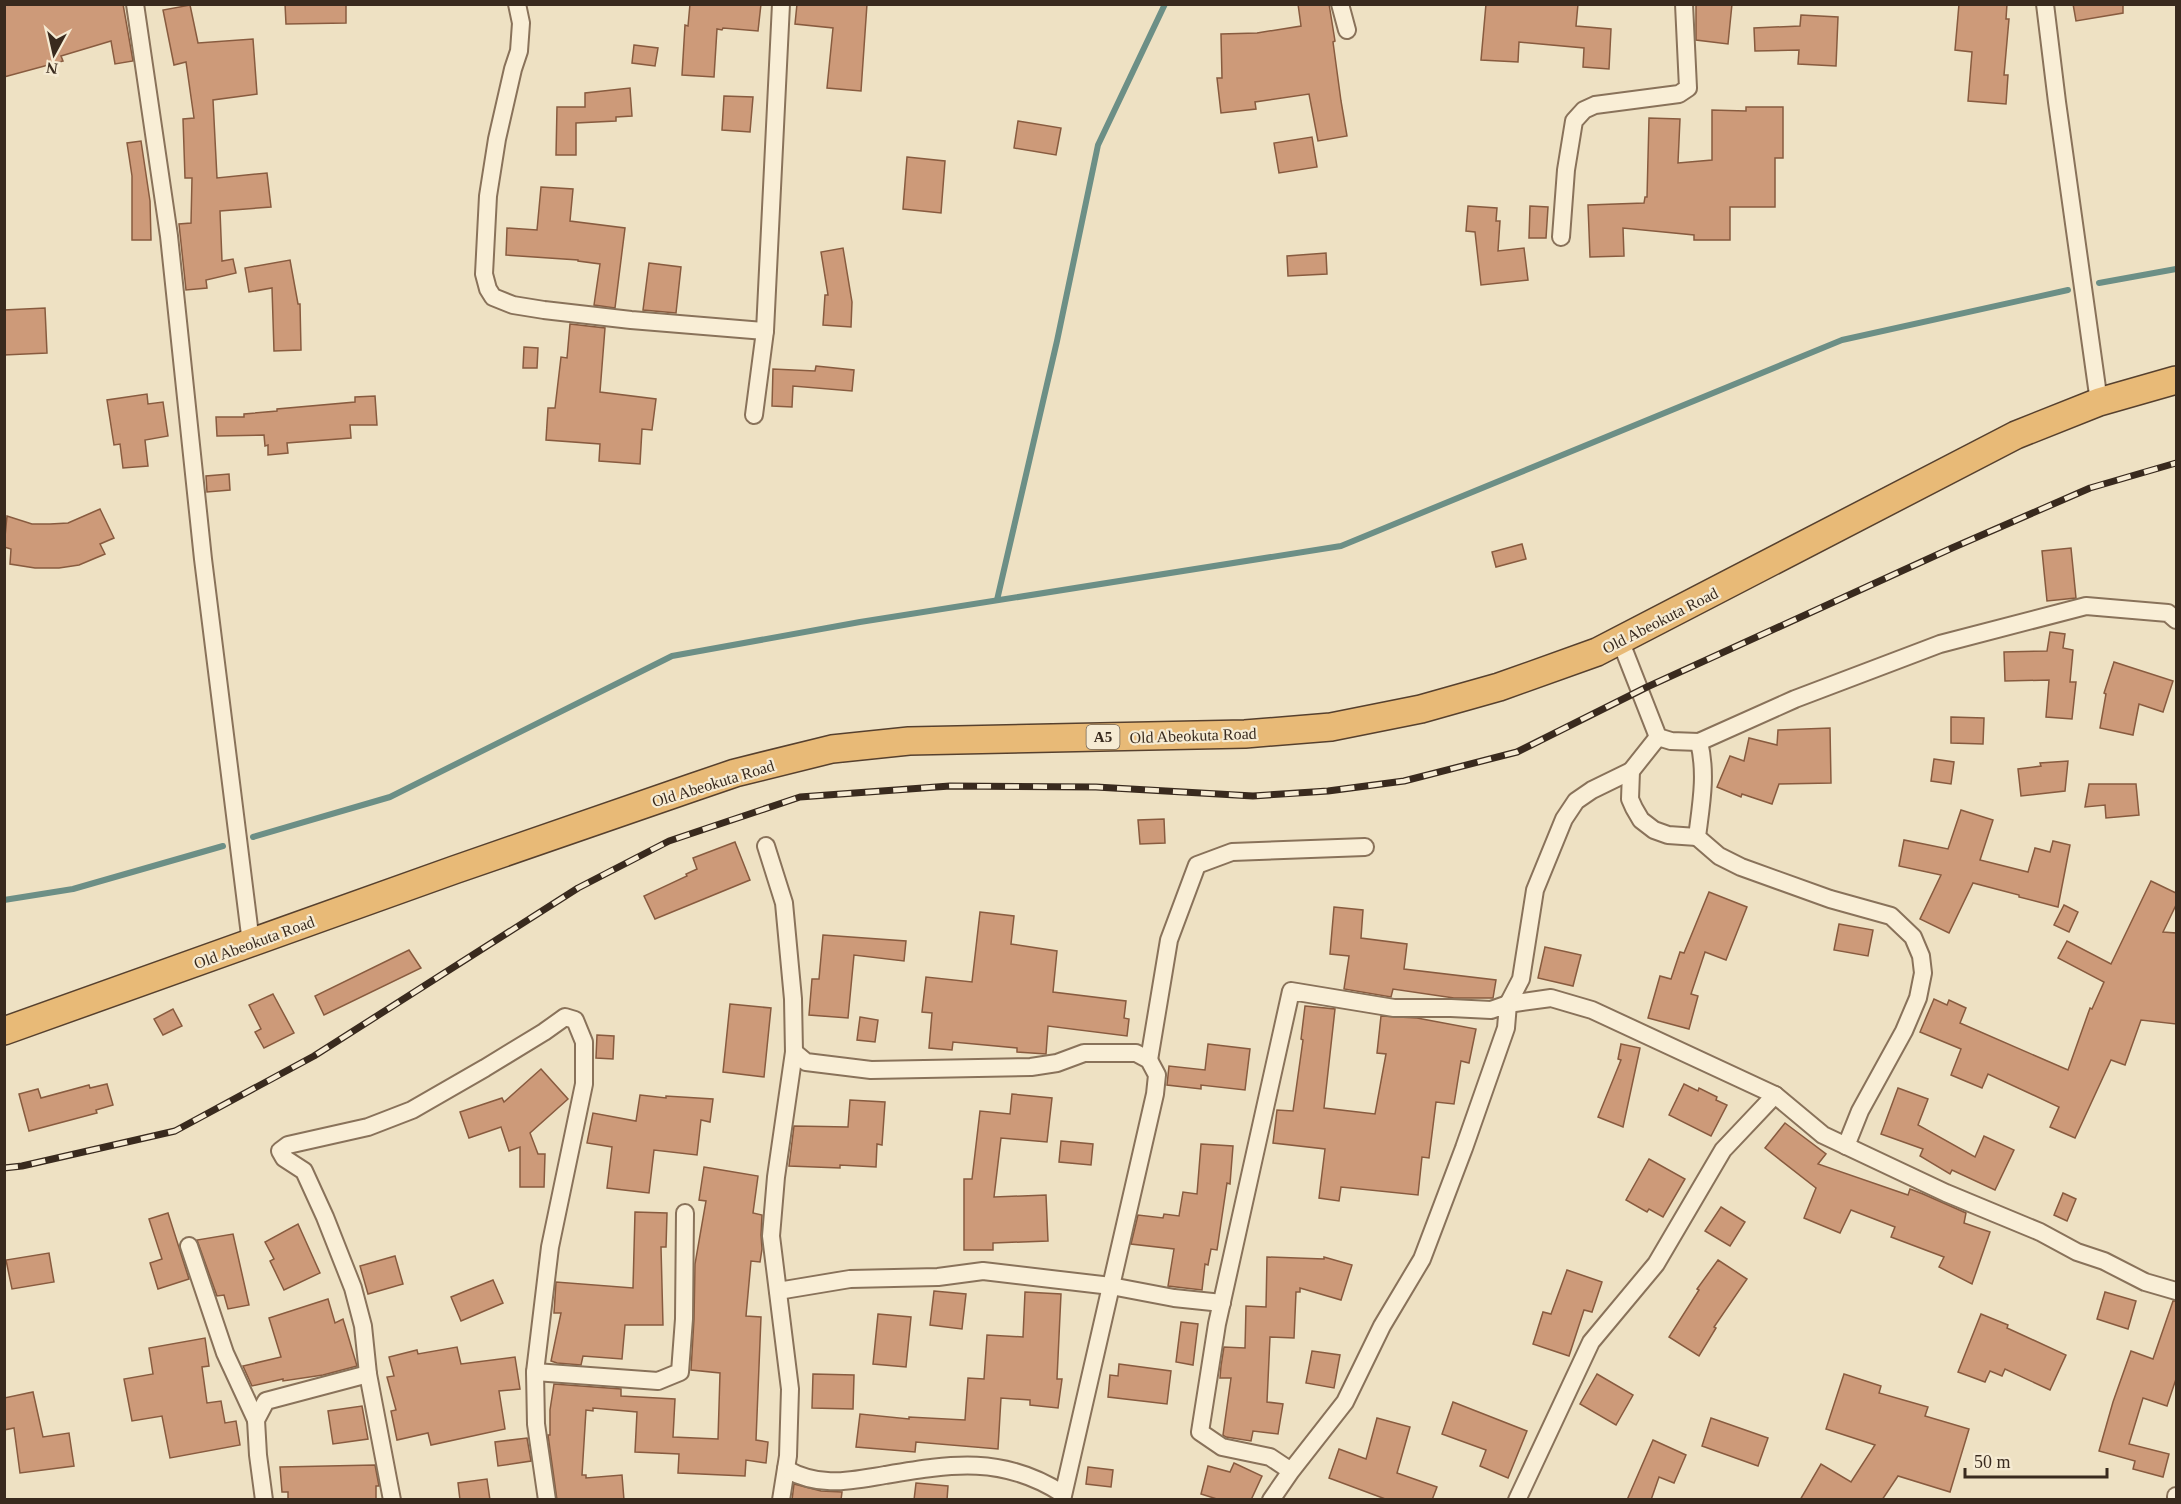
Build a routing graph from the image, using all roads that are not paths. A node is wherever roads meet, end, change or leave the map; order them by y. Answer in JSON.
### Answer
{"nodes":[{"id":1,"x":135,"y":4,"type":"edge"},
{"id":2,"x":517,"y":4,"type":"edge"},
{"id":3,"x":781,"y":4,"type":"edge"},
{"id":4,"x":1340,"y":4,"type":"edge"},
{"id":5,"x":1684,"y":4,"type":"edge"},
{"id":6,"x":2045,"y":4,"type":"edge"},
{"id":7,"x":1347,"y":30,"type":"dead end"},
{"id":8,"x":1561,"y":237,"type":"dead end"},
{"id":9,"x":765,"y":331,"type":"junction"},
{"id":10,"x":2176,"y":380,"type":"edge"},
{"id":11,"x":2099,"y":402,"type":"junction"},
{"id":12,"x":754,"y":415,"type":"dead end"},
{"id":13,"x":2176,"y":621,"type":"edge"},
{"id":14,"x":1620,"y":640,"type":"junction"},
{"id":15,"x":1658,"y":737,"type":"junction"},
{"id":16,"x":1700,"y":742,"type":"junction"},
{"id":17,"x":1631,"y":771,"type":"junction"},
{"id":18,"x":1697,"y":837,"type":"junction"},
{"id":19,"x":766,"y":846,"type":"dead end"},
{"id":20,"x":1365,"y":847,"type":"dead end"},
{"id":21,"x":251,"y":943,"type":"junction"},
{"id":22,"x":1508,"y":1005,"type":"junction"},
{"id":23,"x":4,"y":1031,"type":"edge"},
{"id":24,"x":800,"y":1057,"type":"junction"},
{"id":25,"x":1149,"y":1060,"type":"junction"},
{"id":26,"x":1775,"y":1095,"type":"junction"},
{"id":27,"x":1846,"y":1146,"type":"junction"},
{"id":28,"x":685,"y":1213,"type":"dead end"},
{"id":29,"x":189,"y":1246,"type":"dead end"},
{"id":30,"x":1111,"y":1286,"type":"junction"},
{"id":31,"x":778,"y":1291,"type":"junction"},
{"id":32,"x":2176,"y":1291,"type":"edge"},
{"id":33,"x":1221,"y":1303,"type":"junction"},
{"id":34,"x":535,"y":1372,"type":"junction"},
{"id":35,"x":368,"y":1374,"type":"junction"},
{"id":36,"x":256,"y":1420,"type":"junction"},
{"id":37,"x":786,"y":1469,"type":"junction"},
{"id":38,"x":1291,"y":1471,"type":"junction"},
{"id":39,"x":1063,"y":1497,"type":"edge"},
{"id":40,"x":264,"y":1500,"type":"edge"},
{"id":41,"x":392,"y":1500,"type":"edge"},
{"id":42,"x":547,"y":1500,"type":"edge"},
{"id":43,"x":781,"y":1500,"type":"edge"},
{"id":44,"x":1271,"y":1500,"type":"edge"},
{"id":45,"x":1517,"y":1500,"type":"edge"}],
"edges":[{"from":1,"to":21,"type":"street"},
{"from":2,"to":9,"type":"street"},
{"from":3,"to":9,"type":"street"},
{"from":4,"to":7,"type":"street"},
{"from":5,"to":8,"type":"street"},
{"from":6,"to":11,"type":"street"},
{"from":9,"to":12,"type":"street"},
{"from":10,"to":11,"type":"highway","name":"Old Abeokuta Road","number":"A5"},
{"from":11,"to":14,"type":"highway","name":"Old Abeokuta Road","number":"A5"},
{"from":13,"to":16,"type":"street"},
{"from":14,"to":15,"type":"street"},
{"from":14,"to":21,"type":"highway","name":"Old Abeokuta Road","number":"A5"},
{"from":15,"to":16,"type":"street"},
{"from":15,"to":17,"type":"street"},
{"from":16,"to":18,"type":"street"},
{"from":17,"to":18,"type":"street"},
{"from":17,"to":22,"type":"street"},
{"from":18,"to":27,"type":"street"},
{"from":19,"to":24,"type":"street"},
{"from":20,"to":25,"type":"street"},
{"from":21,"to":23,"type":"highway","name":"Old Abeokuta Road","number":"A5"},
{"from":22,"to":26,"type":"street"},
{"from":22,"to":33,"type":"street"},
{"from":22,"to":38,"type":"street"},
{"from":24,"to":25,"type":"street"},
{"from":24,"to":31,"type":"street"},
{"from":25,"to":30,"type":"street"},
{"from":26,"to":27,"type":"street"},
{"from":26,"to":45,"type":"street"},
{"from":27,"to":32,"type":"street"},
{"from":28,"to":34,"type":"street"},
{"from":29,"to":36,"type":"street"},
{"from":30,"to":31,"type":"street"},
{"from":30,"to":33,"type":"street"},
{"from":30,"to":39,"type":"street"},
{"from":31,"to":37,"type":"street"},
{"from":33,"to":38,"type":"street"},
{"from":34,"to":35,"type":"street"},
{"from":34,"to":42,"type":"street"},
{"from":35,"to":36,"type":"street"},
{"from":35,"to":41,"type":"street"},
{"from":36,"to":40,"type":"street"},
{"from":37,"to":39,"type":"street"},
{"from":37,"to":43,"type":"street"},
{"from":38,"to":44,"type":"street"}]}
